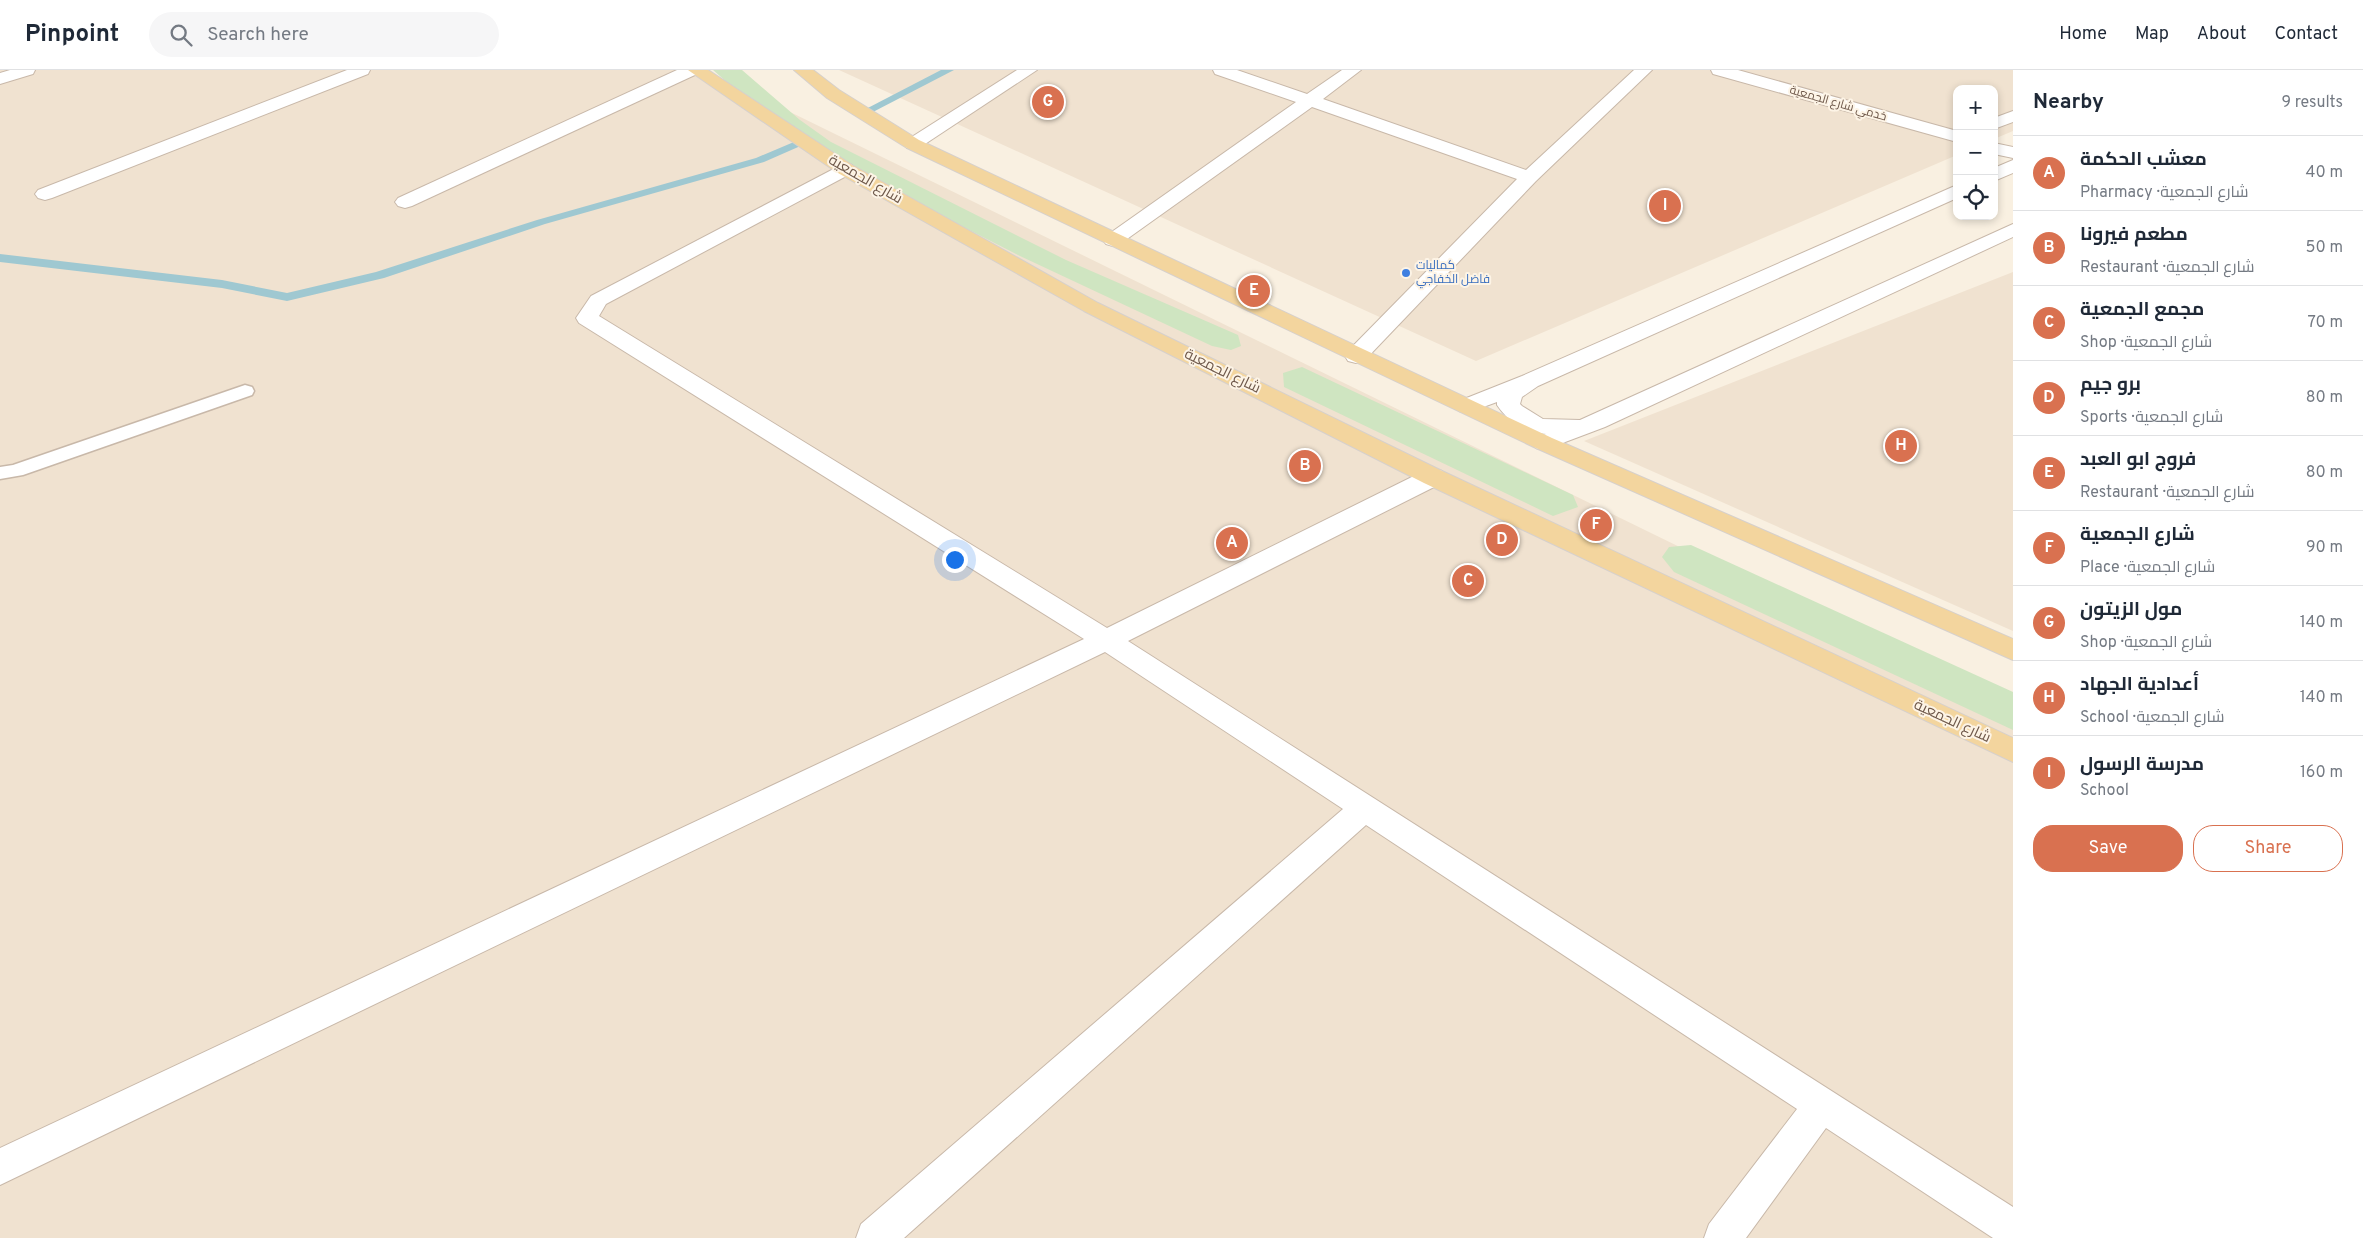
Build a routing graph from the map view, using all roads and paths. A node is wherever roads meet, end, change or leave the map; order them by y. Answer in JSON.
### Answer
{"nodes":[{"id":1,"x":26,"y":70,"type":"edge"},
{"id":2,"x":362,"y":70,"type":"edge"},
{"id":3,"x":691,"y":70,"type":"edge"},
{"id":4,"x":696,"y":70,"type":"edge"},
{"id":5,"x":802,"y":70,"type":"edge"},
{"id":6,"x":1029,"y":70,"type":"edge"},
{"id":7,"x":1222,"y":70,"type":"edge"},
{"id":8,"x":1353,"y":70,"type":"edge"},
{"id":9,"x":1644,"y":70,"type":"edge"},
{"id":10,"x":1719,"y":70,"type":"edge"},
{"id":11,"x":0,"y":79,"type":"edge"},
{"id":12,"x":1308,"y":100,"type":"junction"},
{"id":13,"x":2013,"y":116,"type":"edge"},
{"id":14,"x":1998,"y":122,"type":"edge"},
{"id":15,"x":1953,"y":136,"type":"edge"},
{"id":16,"x":913,"y":144,"type":"junction"},
{"id":17,"x":1998,"y":149,"type":"edge"},
{"id":18,"x":2013,"y":153,"type":"edge"},
{"id":19,"x":2013,"y":166,"type":"edge"},
{"id":20,"x":845,"y":169,"type":"junction"},
{"id":21,"x":1998,"y":173,"type":"edge"},
{"id":22,"x":1529,"y":177,"type":"junction"},
{"id":23,"x":1953,"y":193,"type":"edge"},
{"id":24,"x":45,"y":194,"type":"dead end"},
{"id":25,"x":405,"y":202,"type":"dead end"},
{"id":26,"x":2013,"y":230,"type":"edge"},
{"id":27,"x":1112,"y":240,"type":"junction"},
{"id":28,"x":1356,"y":356,"type":"junction"},
{"id":29,"x":1530,"y":381,"type":"junction"},
{"id":30,"x":245,"y":391,"type":"dead end"},
{"id":31,"x":1467,"y":406,"type":"junction"},
{"id":32,"x":1597,"y":422,"type":"junction"},
{"id":33,"x":1544,"y":443,"type":"junction"},
{"id":34,"x":0,"y":474,"type":"edge"},
{"id":35,"x":1434,"y":477,"type":"junction"},
{"id":36,"x":1106,"y":640,"type":"junction"},
{"id":37,"x":2013,"y":650,"type":"edge"},
{"id":38,"x":2013,"y":751,"type":"edge"},
{"id":39,"x":1365,"y":808,"type":"junction"},
{"id":40,"x":1822,"y":1105,"type":"junction"},
{"id":41,"x":0,"y":1167,"type":"edge"},
{"id":42,"x":2013,"y":1229,"type":"edge"},
{"id":43,"x":875,"y":1238,"type":"edge"},
{"id":44,"x":1723,"y":1238,"type":"edge"}],
"edges":[{"from":1,"to":11,"type":"street"},
{"from":2,"to":24,"type":"street"},
{"from":3,"to":25,"type":"street"},
{"from":4,"to":20,"type":"main road","name":"شارع الجمعية"},
{"from":5,"to":16,"type":"main road"},
{"from":6,"to":16,"type":"street"},
{"from":7,"to":12,"type":"street"},
{"from":8,"to":12,"type":"street"},
{"from":9,"to":22,"type":"street"},
{"from":10,"to":15,"type":"street","name":"خدمي شارع الجمعية"},
{"from":12,"to":22,"type":"street"},
{"from":12,"to":27,"type":"street"},
{"from":13,"to":14,"type":"street"},
{"from":16,"to":27,"type":"main road"},
{"from":17,"to":18,"type":"street"},
{"from":19,"to":21,"type":"street"},
{"from":20,"to":35,"type":"main road","name":"شارع الجمعية"},
{"from":20,"to":36,"type":"street"},
{"from":22,"to":28,"type":"street"},
{"from":23,"to":29,"type":"street"},
{"from":26,"to":32,"type":"street"},
{"from":27,"to":28,"type":"main road"},
{"from":28,"to":31,"type":"main road"},
{"from":29,"to":31,"type":"street"},
{"from":29,"to":32,"type":"street"},
{"from":30,"to":34,"type":"lane"},
{"from":31,"to":33,"type":"main road"},
{"from":32,"to":33,"type":"street"},
{"from":33,"to":37,"type":"main road"},
{"from":35,"to":36,"type":"street"},
{"from":35,"to":38,"type":"main road","name":"شارع الجمعية"},
{"from":36,"to":39,"type":"street"},
{"from":36,"to":41,"type":"street"},
{"from":39,"to":40,"type":"street"},
{"from":39,"to":43,"type":"street"},
{"from":40,"to":42,"type":"street"},
{"from":40,"to":44,"type":"street"}]}
